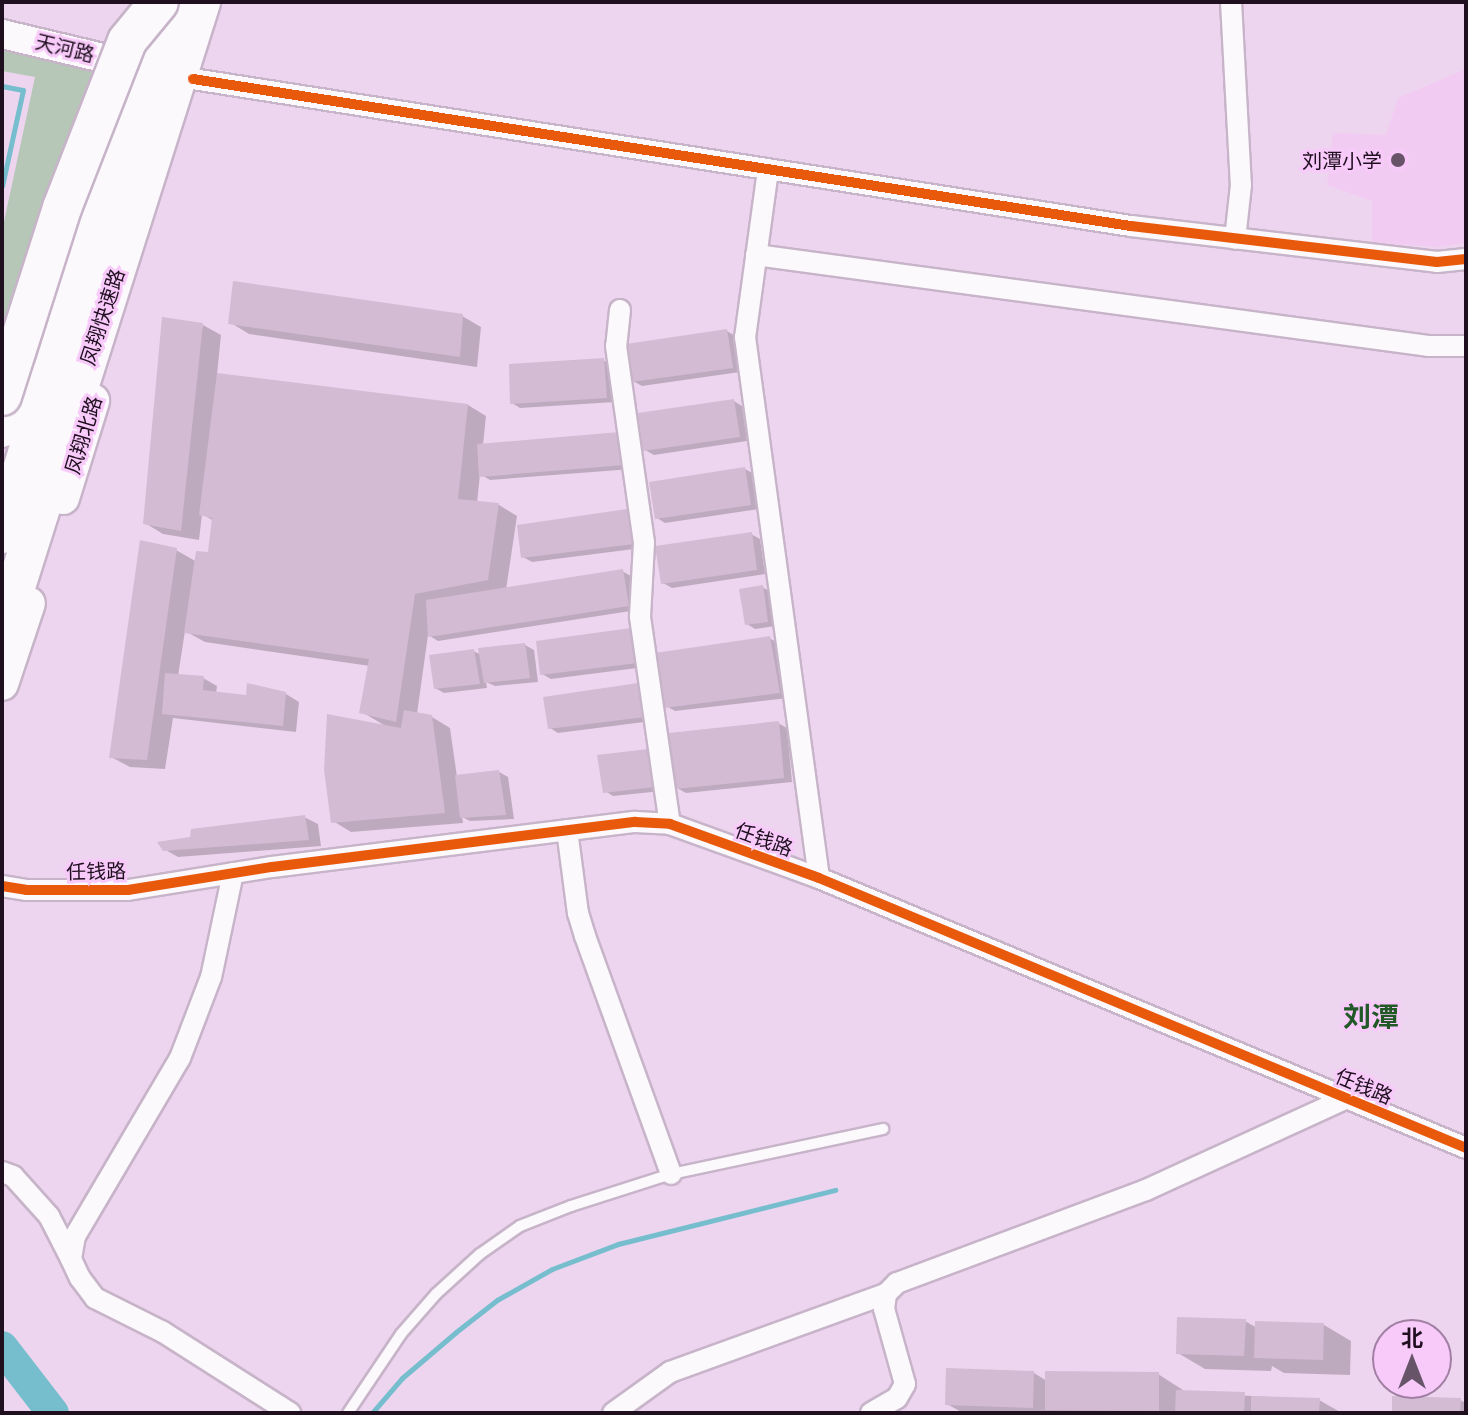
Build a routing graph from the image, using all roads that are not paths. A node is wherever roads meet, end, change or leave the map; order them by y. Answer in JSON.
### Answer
{"nodes":[{"id":1,"x":149,"y":2,"type":"edge"},
{"id":2,"x":159,"y":2,"type":"edge"},
{"id":3,"x":167,"y":2,"type":"edge"},
{"id":4,"x":201,"y":2,"type":"edge"},
{"id":5,"x":214,"y":2,"type":"edge"},
{"id":6,"x":1231,"y":2,"type":"edge"},
{"id":7,"x":2,"y":34,"type":"edge"},
{"id":8,"x":128,"y":64,"type":"junction"},
{"id":9,"x":193,"y":79,"type":"junction"},
{"id":10,"x":768,"y":170,"type":"junction"},
{"id":11,"x":1235,"y":239,"type":"junction"},
{"id":12,"x":756,"y":255,"type":"junction"},
{"id":13,"x":1466,"y":259,"type":"edge"},
{"id":14,"x":620,"y":310,"type":"dead end"},
{"id":15,"x":1466,"y":346,"type":"edge"},
{"id":16,"x":2,"y":396,"type":"edge"},
{"id":17,"x":2,"y":431,"type":"edge"},
{"id":18,"x":2,"y":534,"type":"edge"},
{"id":19,"x":2,"y":631,"type":"edge"},
{"id":20,"x":2,"y":684,"type":"edge"},
{"id":21,"x":670,"y":824,"type":"junction"},
{"id":22,"x":567,"y":830,"type":"junction"},
{"id":23,"x":233,"y":873,"type":"junction"},
{"id":24,"x":819,"y":878,"type":"junction"},
{"id":25,"x":2,"y":886,"type":"edge"},
{"id":26,"x":1347,"y":1098,"type":"junction"},
{"id":27,"x":883,"y":1129,"type":"dead end"},
{"id":28,"x":1466,"y":1148,"type":"edge"},
{"id":29,"x":2,"y":1172,"type":"edge"},
{"id":30,"x":671,"y":1174,"type":"junction"},
{"id":31,"x":71,"y":1259,"type":"junction"},
{"id":32,"x":886,"y":1294,"type":"junction"},
{"id":33,"x":290,"y":1413,"type":"edge"},
{"id":34,"x":348,"y":1413,"type":"edge"},
{"id":35,"x":613,"y":1413,"type":"edge"},
{"id":36,"x":871,"y":1413,"type":"edge"}],
"edges":[{"from":1,"to":8,"type":"main road"},
{"from":2,"to":16,"type":"highway","bridge":true},
{"from":3,"to":18,"type":"highway","name":"凤翔快速路"},
{"from":4,"to":19,"type":"highway","name":"凤翔快速路"},
{"from":5,"to":9,"type":"main road","name":"凤翔北路"},
{"from":6,"to":11,"type":"street"},
{"from":7,"to":8,"type":"street","name":"天河路"},
{"from":8,"to":17,"type":"main road"},
{"from":9,"to":10,"type":"street"},
{"from":9,"to":20,"type":"main road","name":"凤翔北路"},
{"from":10,"to":11,"type":"street"},
{"from":10,"to":12,"type":"street"},
{"from":11,"to":13,"type":"street"},
{"from":12,"to":15,"type":"street"},
{"from":12,"to":24,"type":"street"},
{"from":14,"to":21,"type":"street"},
{"from":21,"to":22,"type":"street","name":"任钱路"},
{"from":21,"to":24,"type":"street","name":"任钱路"},
{"from":22,"to":23,"type":"street","name":"任钱路"},
{"from":22,"to":30,"type":"street"},
{"from":23,"to":25,"type":"street","name":"任钱路"},
{"from":23,"to":31,"type":"street"},
{"from":24,"to":26,"type":"street","name":"任钱路"},
{"from":26,"to":28,"type":"street","name":"任钱路"},
{"from":26,"to":32,"type":"street"},
{"from":27,"to":30,"type":"lane"},
{"from":29,"to":31,"type":"street"},
{"from":30,"to":34,"type":"lane"},
{"from":31,"to":33,"type":"street"},
{"from":32,"to":35,"type":"street"},
{"from":32,"to":36,"type":"street"}]}
